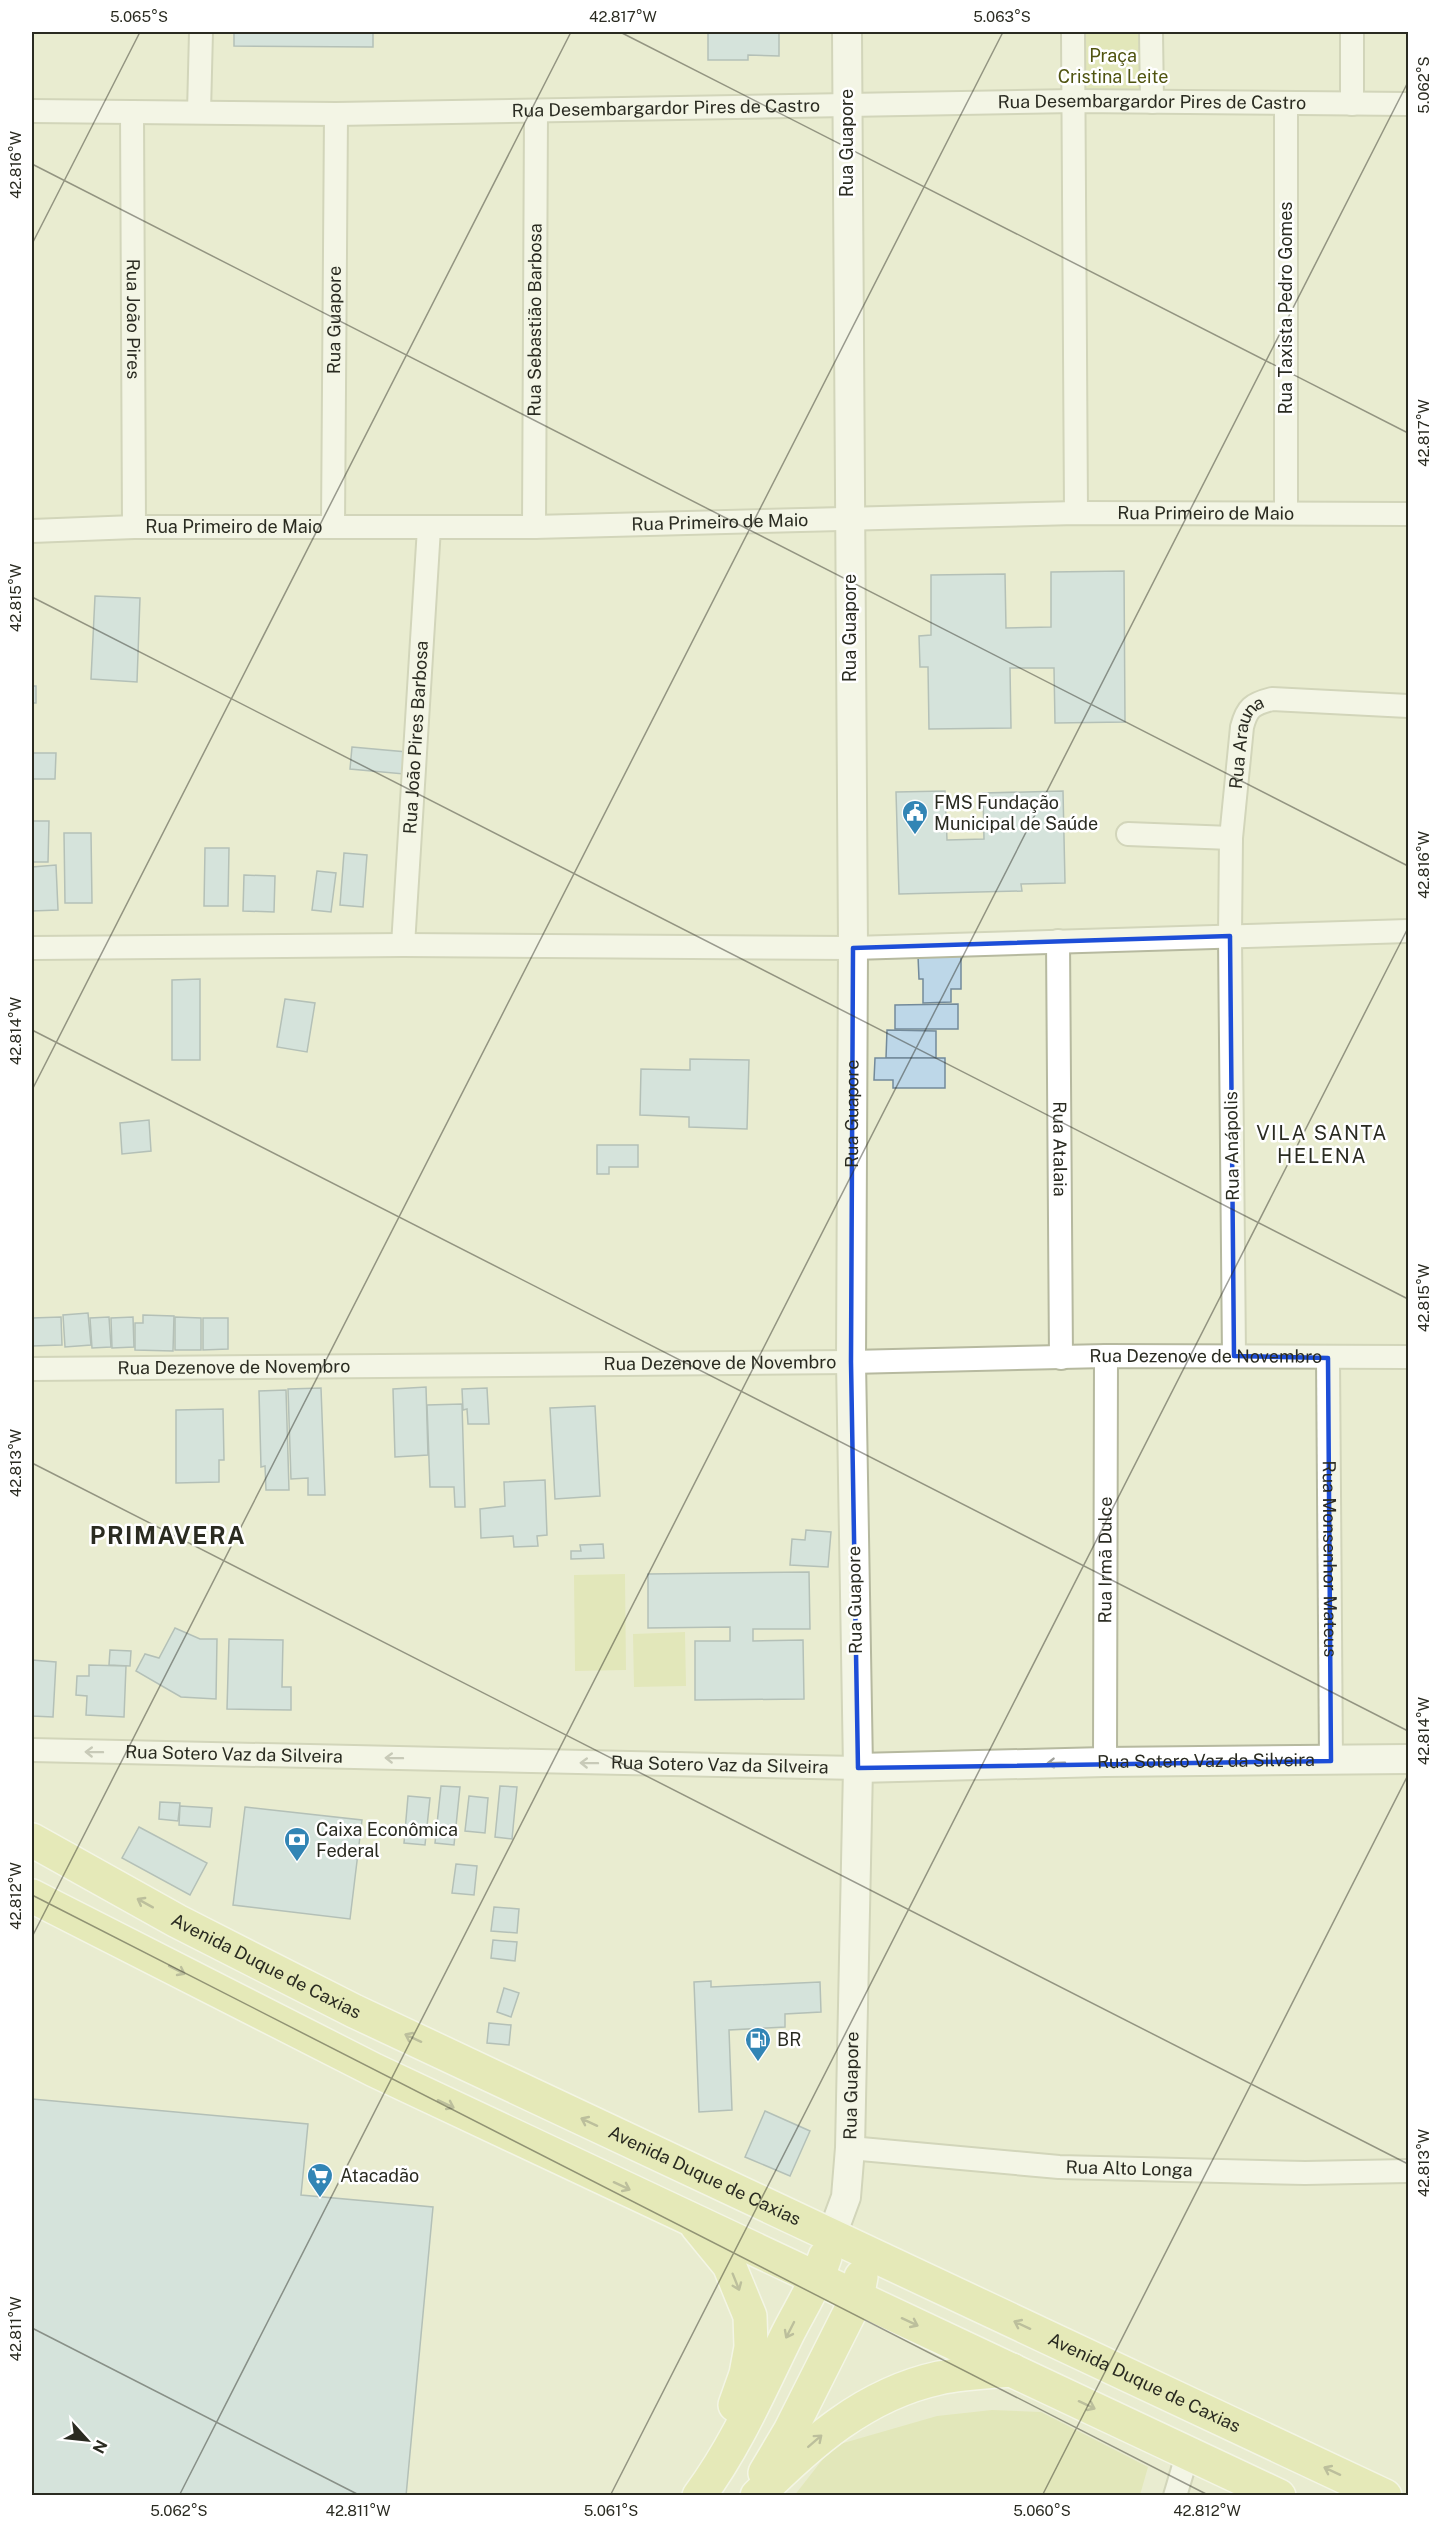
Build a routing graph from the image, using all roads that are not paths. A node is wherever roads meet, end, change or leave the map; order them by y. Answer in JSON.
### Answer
{"nodes":[{"id":1,"x":201,"y":32,"type":"edge"},
{"id":2,"x":847,"y":32,"type":"edge"},
{"id":3,"x":1073,"y":32,"type":"edge"},
{"id":4,"x":1151,"y":32,"type":"edge"},
{"id":5,"x":1352,"y":32,"type":"edge"},
{"id":6,"x":1075,"y":101,"type":"junction"},
{"id":7,"x":1152,"y":102,"type":"junction"},
{"id":8,"x":1286,"y":104,"type":"junction"},
{"id":9,"x":1352,"y":104,"type":"junction"},
{"id":10,"x":1408,"y":104,"type":"edge"},
{"id":11,"x":847,"y":105,"type":"junction"},
{"id":12,"x":32,"y":111,"type":"edge"},
{"id":13,"x":132,"y":112,"type":"junction"},
{"id":14,"x":199,"y":112,"type":"junction"},
{"id":15,"x":536,"y":112,"type":"junction"},
{"id":16,"x":336,"y":114,"type":"junction"},
{"id":17,"x":1076,"y":513,"type":"junction"},
{"id":18,"x":1286,"y":513,"type":"junction"},
{"id":19,"x":1408,"y":514,"type":"edge"},
{"id":20,"x":849,"y":519,"type":"junction"},
{"id":21,"x":333,"y":526,"type":"junction"},
{"id":22,"x":134,"y":527,"type":"junction"},
{"id":23,"x":534,"y":527,"type":"junction"},
{"id":24,"x":429,"y":528,"type":"junction"},
{"id":25,"x":32,"y":531,"type":"edge"},
{"id":26,"x":1408,"y":706,"type":"edge"},
{"id":27,"x":1128,"y":834,"type":"dead end"},
{"id":28,"x":1231,"y":838,"type":"junction"},
{"id":29,"x":1408,"y":931,"type":"edge"},
{"id":30,"x":1230,"y":936,"type":"junction"},
{"id":31,"x":1059,"y":941,"type":"junction"},
{"id":32,"x":403,"y":945,"type":"junction"},
{"id":33,"x":32,"y":948,"type":"edge"},
{"id":34,"x":853,"y":948,"type":"junction"},
{"id":35,"x":1107,"y":1356,"type":"junction"},
{"id":36,"x":1234,"y":1356,"type":"junction"},
{"id":37,"x":1408,"y":1357,"type":"edge"},
{"id":38,"x":1061,"y":1358,"type":"junction"},
{"id":39,"x":1328,"y":1358,"type":"junction"},
{"id":40,"x":851,"y":1362,"type":"junction"},
{"id":41,"x":32,"y":1370,"type":"edge"},
{"id":42,"x":32,"y":1750,"type":"edge"},
{"id":43,"x":1408,"y":1759,"type":"edge"},
{"id":44,"x":1331,"y":1761,"type":"junction"},
{"id":45,"x":1105,"y":1762,"type":"junction"},
{"id":46,"x":858,"y":1768,"type":"junction"},
{"id":47,"x":32,"y":1840,"type":"edge"},
{"id":48,"x":32,"y":1896,"type":"edge"},
{"id":49,"x":850,"y":2148,"type":"junction"},
{"id":50,"x":1408,"y":2172,"type":"edge"},
{"id":51,"x":846,"y":2197,"type":"junction"},
{"id":52,"x":690,"y":2218,"type":"junction"},
{"id":53,"x":832,"y":2235,"type":"junction"},
{"id":54,"x":865,"y":2252,"type":"junction"},
{"id":55,"x":818,"y":2279,"type":"junction"},
{"id":56,"x":857,"y":2298,"type":"junction"},
{"id":57,"x":1012,"y":2370,"type":"junction"},
{"id":58,"x":1188,"y":2452,"type":"junction"},
{"id":59,"x":702,"y":2491,"type":"edge"},
{"id":60,"x":752,"y":2496,"type":"edge"},
{"id":61,"x":757,"y":2496,"type":"edge"},
{"id":62,"x":1175,"y":2496,"type":"edge"},
{"id":63,"x":1279,"y":2496,"type":"edge"},
{"id":64,"x":1385,"y":2496,"type":"edge"}],
"edges":[{"from":1,"to":14,"type":"street"},
{"from":2,"to":11,"type":"street","name":"Rua Guapore"},
{"from":3,"to":6,"type":"street"},
{"from":4,"to":7,"type":"street"},
{"from":5,"to":9,"type":"street"},
{"from":6,"to":7,"type":"street","name":"Rua Desembargardor Pires de Castro"},
{"from":6,"to":11,"type":"street","name":"Rua Desembargardor Pires de Castro"},
{"from":6,"to":17,"type":"street"},
{"from":7,"to":8,"type":"street","name":"Rua Desembargardor Pires de Castro"},
{"from":8,"to":9,"type":"street","name":"Rua Desembargardor Pires de Castro"},
{"from":8,"to":18,"type":"street","name":"Rua Taxista Pedro Gomes"},
{"from":9,"to":10,"type":"street","name":"Rua Desembargardor Pires de Castro"},
{"from":11,"to":15,"type":"street","name":"Rua Desembargardor Pires de Castro"},
{"from":11,"to":20,"type":"street","name":"Rua Guapore"},
{"from":12,"to":13,"type":"street","name":"Rua Desembargardor Pires de Castro"},
{"from":13,"to":14,"type":"street","name":"Rua Desembargardor Pires de Castro"},
{"from":13,"to":22,"type":"street","name":"Rua João Pires"},
{"from":14,"to":16,"type":"street","name":"Rua Desembargardor Pires de Castro"},
{"from":15,"to":16,"type":"street","name":"Rua Desembargardor Pires de Castro"},
{"from":15,"to":23,"type":"street","name":"Rua Sebastião Barbosa"},
{"from":16,"to":21,"type":"street","name":"Rua Guapore"},
{"from":17,"to":18,"type":"street","name":"Rua Primeiro de Maio"},
{"from":17,"to":20,"type":"street","name":"Rua Primeiro de Maio"},
{"from":18,"to":19,"type":"street","name":"Rua Primeiro de Maio"},
{"from":20,"to":23,"type":"street","name":"Rua Primeiro de Maio"},
{"from":20,"to":34,"type":"street","name":"Rua Guapore"},
{"from":21,"to":22,"type":"street","name":"Rua Primeiro de Maio"},
{"from":21,"to":24,"type":"street","name":"Rua Primeiro de Maio"},
{"from":22,"to":25,"type":"street","name":"Rua Primeiro de Maio"},
{"from":23,"to":24,"type":"street","name":"Rua Primeiro de Maio"},
{"from":24,"to":32,"type":"street","name":"Rua João Pires Barbosa"},
{"from":26,"to":28,"type":"street","name":"Rua Arauna"},
{"from":27,"to":28,"type":"street"},
{"from":28,"to":30,"type":"street","name":"Rua Arauna"},
{"from":29,"to":30,"type":"street"},
{"from":30,"to":31,"type":"street"},
{"from":30,"to":36,"type":"street","name":"Rua Anápolis"},
{"from":31,"to":34,"type":"street"},
{"from":31,"to":38,"type":"street","name":"Rua Atalaia"},
{"from":32,"to":33,"type":"street"},
{"from":32,"to":34,"type":"street"},
{"from":34,"to":40,"type":"street","name":"Rua Guapore"},
{"from":35,"to":36,"type":"street","name":"Rua Dezenove de Novembro"},
{"from":35,"to":38,"type":"street","name":"Rua Dezenove de Novembro"},
{"from":35,"to":45,"type":"street","name":"Rua Irmã Dulce"},
{"from":36,"to":39,"type":"street","name":"Rua Dezenove de Novembro"},
{"from":37,"to":39,"type":"street","name":"Rua Dezenove de Novembro"},
{"from":38,"to":40,"type":"street","name":"Rua Dezenove de Novembro"},
{"from":39,"to":44,"type":"street","name":"Rua Monsenhor Mateus"},
{"from":40,"to":41,"type":"street","name":"Rua Dezenove de Novembro"},
{"from":40,"to":46,"type":"street","name":"Rua Guapore"},
{"from":46,"to":42,"type":"street","name":"Rua Sotero Vaz da Silveira","one_way":true},
{"from":43,"to":44,"type":"street","name":"Rua Sotero Vaz da Silveira"},
{"from":44,"to":45,"type":"street","name":"Rua Sotero Vaz da Silveira"},
{"from":45,"to":46,"type":"street","name":"Rua Sotero Vaz da Silveira","one_way":true},
{"from":46,"to":49,"type":"street","name":"Rua Guapore"},
{"from":53,"to":47,"type":"main road","name":"Avenida Duque de Caxias","one_way":true},
{"from":48,"to":52,"type":"main road","one_way":true},
{"from":49,"to":50,"type":"street","name":"Rua Alto Longa"},
{"from":49,"to":51,"type":"street","name":"Rua Guapore"},
{"from":51,"to":53,"type":"street","name":"Rua Guapore"},
{"from":51,"to":54,"type":"street","name":"Rua Guapore"},
{"from":52,"to":55,"type":"main road"},
{"from":52,"to":59,"type":"main road","one_way":true},
{"from":53,"to":54,"type":"main road","name":"Avenida Duque de Caxias"},
{"from":53,"to":55,"type":"main road","name":"Rua Guapore"},
{"from":54,"to":56,"type":"main road"},
{"from":64,"to":54,"type":"main road","name":"Avenida Duque de Caxias","one_way":true},
{"from":55,"to":56,"type":"main road"},
{"from":55,"to":59,"type":"main road","name":"Rua Guapore","one_way":true},
{"from":56,"to":57,"type":"main road","one_way":true},
{"from":56,"to":60,"type":"main road"},
{"from":57,"to":58,"type":"main road","one_way":true},
{"from":61,"to":57,"type":"main road","one_way":true},
{"from":58,"to":62,"type":"street"},
{"from":58,"to":63,"type":"main road"}]}
